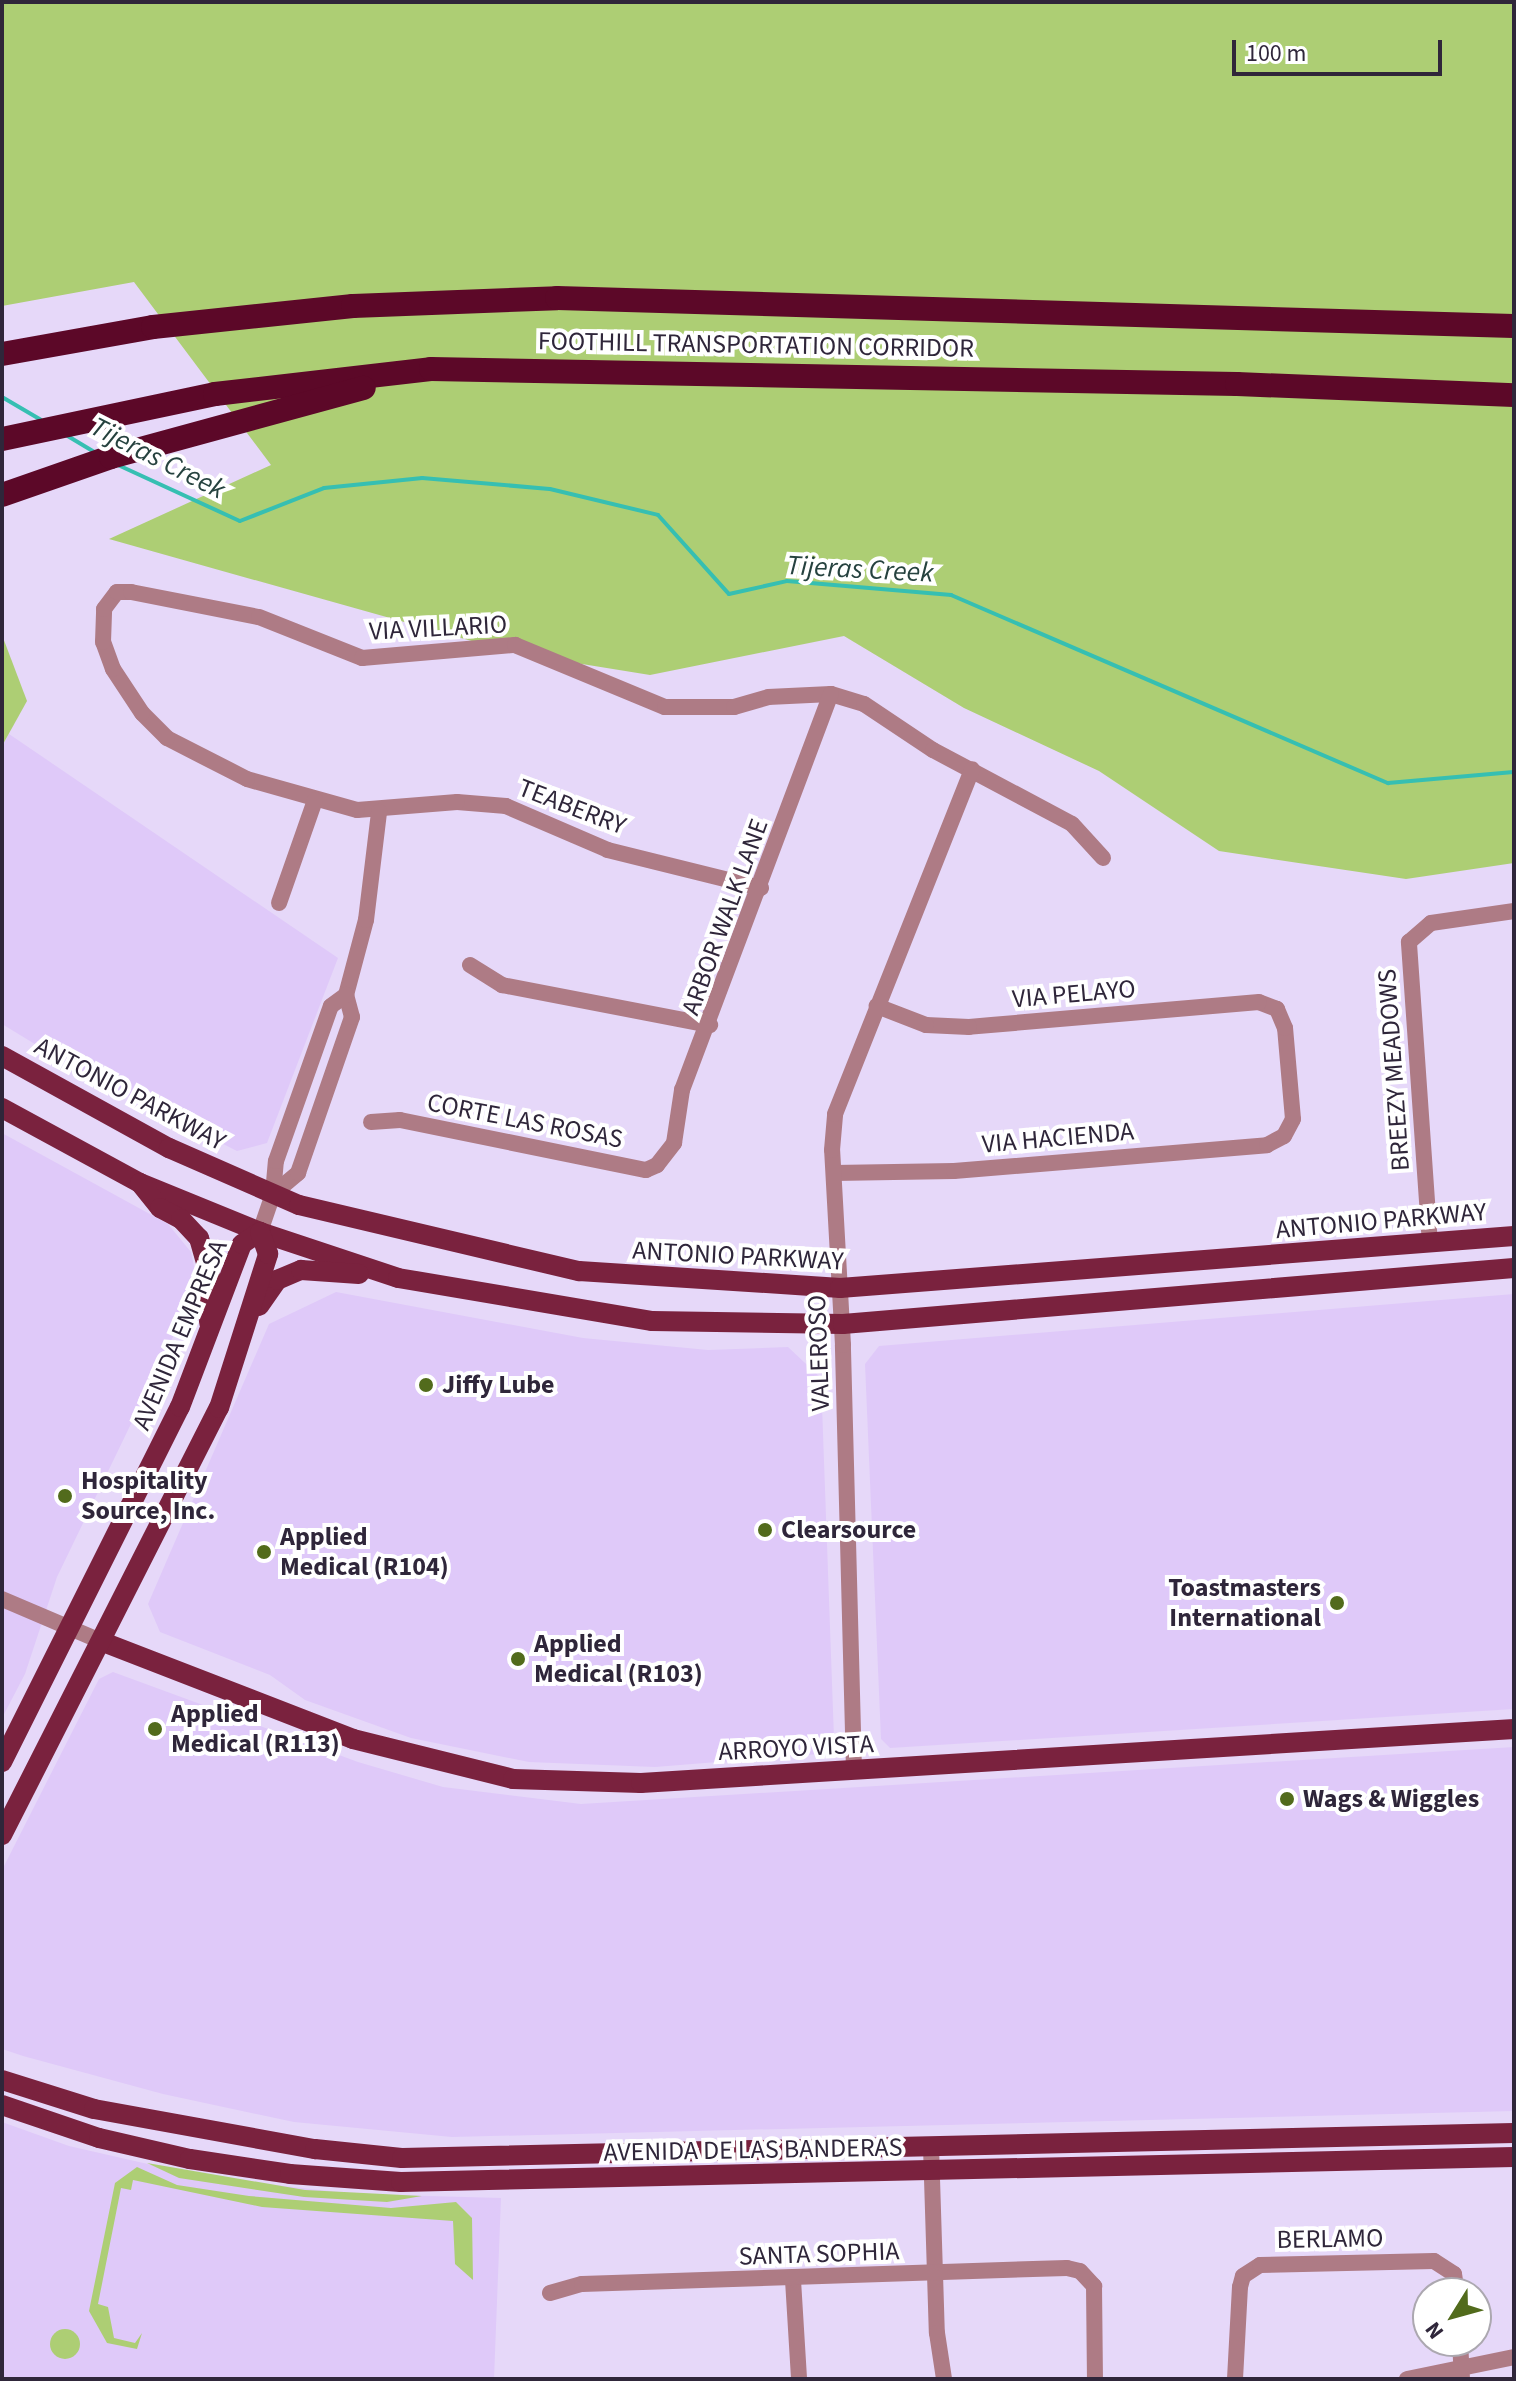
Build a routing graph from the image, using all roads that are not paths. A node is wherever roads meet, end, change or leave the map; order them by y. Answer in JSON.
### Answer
{"nodes":[{"id":1,"x":1514,"y":326,"type":"edge"},
{"id":2,"x":153,"y":327,"type":"junction"},
{"id":3,"x":2,"y":342,"type":"edge"},
{"id":4,"x":2,"y":354,"type":"edge"},
{"id":5,"x":431,"y":369,"type":"junction"},
{"id":6,"x":1514,"y":395,"type":"edge"},
{"id":7,"x":2,"y":439,"type":"edge"},
{"id":8,"x":8,"y":493,"type":"edge"},
{"id":9,"x":108,"y":599,"type":"joint"},
{"id":10,"x":831,"y":694,"type":"junction"},
{"id":11,"x":972,"y":769,"type":"junction"},
{"id":12,"x":315,"y":800,"type":"junction"},
{"id":13,"x":379,"y":812,"type":"junction"},
{"id":14,"x":1103,"y":858,"type":"dead end"},
{"id":15,"x":761,"y":888,"type":"junction"},
{"id":16,"x":279,"y":903,"type":"dead end"},
{"id":17,"x":1514,"y":911,"type":"edge"},
{"id":18,"x":470,"y":965,"type":"dead end"},
{"id":19,"x":346,"y":995,"type":"junction"},
{"id":20,"x":877,"y":1006,"type":"junction"},
{"id":21,"x":710,"y":1025,"type":"junction"},
{"id":22,"x":2,"y":1056,"type":"edge"},
{"id":23,"x":2,"y":1108,"type":"edge"},
{"id":24,"x":371,"y":1122,"type":"dead end"},
{"id":25,"x":1284,"y":1136,"type":"joint"},
{"id":26,"x":666,"y":1157,"type":"joint"},
{"id":27,"x":834,"y":1173,"type":"junction"},
{"id":28,"x":140,"y":1183,"type":"junction"},
{"id":29,"x":273,"y":1194,"type":"junction"},
{"id":30,"x":260,"y":1232,"type":"junction"},
{"id":31,"x":1514,"y":1236,"type":"edge"},
{"id":32,"x":1430,"y":1244,"type":"junction"},
{"id":33,"x":1514,"y":1268,"type":"edge"},
{"id":34,"x":398,"y":1278,"type":"junction"},
{"id":35,"x":840,"y":1288,"type":"junction"},
{"id":36,"x":250,"y":1319,"type":"junction"},
{"id":37,"x":843,"y":1324,"type":"junction"},
{"id":38,"x":208,"y":1340,"type":"junction"},
{"id":39,"x":2,"y":1599,"type":"edge"},
{"id":40,"x":68,"y":1631,"type":"junction"},
{"id":41,"x":103,"y":1642,"type":"junction"},
{"id":42,"x":1514,"y":1729,"type":"edge"},
{"id":43,"x":2,"y":1762,"type":"edge"},
{"id":44,"x":854,"y":1770,"type":"junction"},
{"id":45,"x":2,"y":1835,"type":"edge"},
{"id":46,"x":2,"y":2080,"type":"edge"},
{"id":47,"x":2,"y":2105,"type":"edge"},
{"id":48,"x":1514,"y":2133,"type":"edge"},
{"id":49,"x":931,"y":2147,"type":"junction"},
{"id":50,"x":678,"y":2153,"type":"junction"},
{"id":51,"x":485,"y":2157,"type":"junction"},
{"id":52,"x":1514,"y":2157,"type":"edge"},
{"id":53,"x":931,"y":2173,"type":"junction"},
{"id":54,"x":290,"y":2174,"type":"junction"},
{"id":55,"x":485,"y":2182,"type":"junction"},
{"id":56,"x":936,"y":2273,"type":"junction"},
{"id":57,"x":1454,"y":2277,"type":"edge"},
{"id":58,"x":793,"y":2280,"type":"junction"},
{"id":59,"x":550,"y":2293,"type":"dead end"},
{"id":60,"x":1514,"y":2357,"type":"edge"},
{"id":61,"x":1462,"y":2372,"type":"edge"},
{"id":62,"x":799,"y":2379,"type":"edge"},
{"id":63,"x":944,"y":2379,"type":"edge"},
{"id":64,"x":1095,"y":2379,"type":"edge"},
{"id":65,"x":1235,"y":2379,"type":"edge"},
{"id":66,"x":1407,"y":2379,"type":"edge"}],
"edges":[{"from":1,"to":2,"type":"highway","name":"FOOTHILL TRANSPORTATION CORRIDOR"},
{"from":2,"to":3,"type":"highway"},
{"from":2,"to":4,"type":"highway","name":"FOOTHILL TRANSPORTATION CORRIDOR"},
{"from":5,"to":6,"type":"highway","name":"FOOTHILL TRANSPORTATION CORRIDOR"},
{"from":5,"to":7,"type":"highway","name":"FOOTHILL TRANSPORTATION CORRIDOR"},
{"from":5,"to":8,"type":"highway"},
{"from":9,"to":10,"type":"street","name":"VIA VILLARIO"},
{"from":9,"to":12,"type":"street","name":"TEABERRY"},
{"from":10,"to":11,"type":"street","name":"VIA VILLARIO"},
{"from":10,"to":15,"type":"street","name":"ARBOR WALK LANE"},
{"from":11,"to":14,"type":"street","name":"VIA VILLARIO"},
{"from":11,"to":20,"type":"street","name":"VALEROSO"},
{"from":12,"to":13,"type":"street","name":"TEABERRY"},
{"from":12,"to":16,"type":"street"},
{"from":13,"to":15,"type":"street","name":"TEABERRY"},
{"from":13,"to":19,"type":"street","name":"AVENIDA EMPRESA"},
{"from":15,"to":21,"type":"street","name":"ARBOR WALK LANE"},
{"from":17,"to":32,"type":"street","name":"BREEZY MEADOWS"},
{"from":18,"to":21,"type":"street"},
{"from":19,"to":29,"type":"street","name":"AVENIDA EMPRESA"},
{"from":19,"to":29,"type":"street","name":"AVENIDA EMPRESA"},
{"from":20,"to":25,"type":"street","name":"VIA PELAYO"},
{"from":20,"to":27,"type":"street","name":"VALEROSO"},
{"from":21,"to":26,"type":"street","name":"ARBOR WALK LANE"},
{"from":22,"to":29,"type":"main road","name":"ANTONIO PARKWAY"},
{"from":23,"to":28,"type":"main road"},
{"from":24,"to":26,"type":"street","name":"CORTE LAS ROSAS"},
{"from":25,"to":27,"type":"street","name":"VIA HACIENDA"},
{"from":27,"to":35,"type":"street","name":"VALEROSO"},
{"from":28,"to":30,"type":"main road"},
{"from":28,"to":38,"type":"main road"},
{"from":29,"to":30,"type":"street","name":"AVENIDA EMPRESA"},
{"from":29,"to":35,"type":"main road","name":"ANTONIO PARKWAY"},
{"from":30,"to":34,"type":"main road"},
{"from":30,"to":36,"type":"main road","name":"AVENIDA EMPRESA"},
{"from":30,"to":38,"type":"main road","name":"AVENIDA EMPRESA"},
{"from":31,"to":32,"type":"main road","name":"ANTONIO PARKWAY"},
{"from":32,"to":35,"type":"main road","name":"ANTONIO PARKWAY"},
{"from":33,"to":37,"type":"main road"},
{"from":34,"to":36,"type":"main road"},
{"from":34,"to":37,"type":"main road"},
{"from":35,"to":37,"type":"street","name":"VALEROSO"},
{"from":36,"to":41,"type":"main road","name":"AVENIDA EMPRESA"},
{"from":37,"to":44,"type":"street","name":"VALEROSO"},
{"from":38,"to":40,"type":"main road","name":"AVENIDA EMPRESA"},
{"from":39,"to":40,"type":"street"},
{"from":40,"to":41,"type":"street"},
{"from":40,"to":43,"type":"main road","name":"AVENIDA EMPRESA"},
{"from":41,"to":44,"type":"main road","name":"ARROYO VISTA"},
{"from":41,"to":45,"type":"main road","name":"AVENIDA EMPRESA"},
{"from":42,"to":44,"type":"main road","name":"ARROYO VISTA"},
{"from":46,"to":51,"type":"main road","name":"AVENIDA DE LAS BANDERAS"},
{"from":47,"to":54,"type":"main road","name":"AVENIDA DE LAS BANDERAS"},
{"from":48,"to":49,"type":"main road","name":"AVENIDA DE LAS BANDERAS"},
{"from":49,"to":50,"type":"main road","name":"AVENIDA DE LAS BANDERAS"},
{"from":49,"to":53,"type":"street"},
{"from":50,"to":51,"type":"main road","name":"AVENIDA DE LAS BANDERAS"},
{"from":50,"to":55,"type":"main road"},
{"from":51,"to":54,"type":"main road"},
{"from":52,"to":53,"type":"main road","name":"AVENIDA DE LAS BANDERAS"},
{"from":53,"to":55,"type":"main road","name":"AVENIDA DE LAS BANDERAS"},
{"from":53,"to":56,"type":"street"},
{"from":54,"to":55,"type":"main road","name":"AVENIDA DE LAS BANDERAS"},
{"from":56,"to":58,"type":"street","name":"SANTA SOPHIA"},
{"from":56,"to":63,"type":"street"},
{"from":56,"to":64,"type":"street","name":"SANTA SOPHIA"},
{"from":57,"to":65,"type":"street","name":"BERLAMO"},
{"from":58,"to":59,"type":"street","name":"SANTA SOPHIA"},
{"from":58,"to":62,"type":"street"},
{"from":60,"to":61,"type":"street"},
{"from":61,"to":66,"type":"street"}]}
